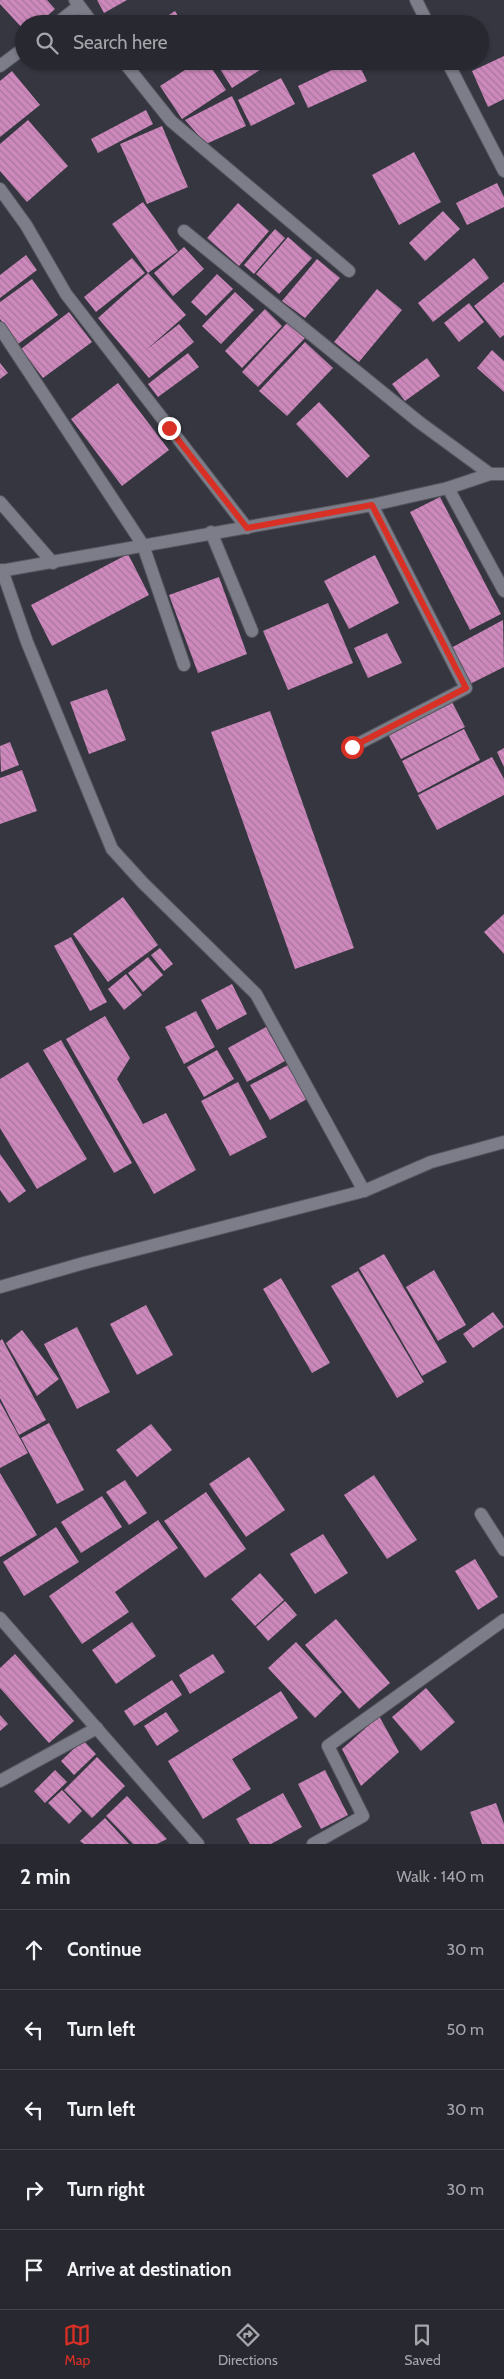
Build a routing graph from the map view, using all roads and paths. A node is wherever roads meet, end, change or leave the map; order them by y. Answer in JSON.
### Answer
{"nodes":[{"id":1,"x":416,"y":0,"type":"edge"},
{"id":2,"x":77,"y":3,"type":"edge"},
{"id":3,"x":65,"y":15,"type":"edge"},
{"id":4,"x":86,"y":15,"type":"edge"},
{"id":5,"x":424,"y":15,"type":"edge"},
{"id":6,"x":15,"y":55,"type":"edge"},
{"id":7,"x":0,"y":66,"type":"edge"},
{"id":8,"x":130,"y":70,"type":"edge"},
{"id":9,"x":453,"y":70,"type":"edge"},
{"id":10,"x":504,"y":171,"type":"edge"},
{"id":11,"x":0,"y":188,"type":"edge"},
{"id":12,"x":184,"y":231,"type":"dead end"},
{"id":13,"x":349,"y":271,"type":"dead end"},
{"id":14,"x":0,"y":328,"type":"edge"},
{"id":15,"x":490,"y":474,"type":"junction"},
{"id":16,"x":504,"y":474,"type":"edge"},
{"id":17,"x":448,"y":488,"type":"junction"},
{"id":18,"x":0,"y":502,"type":"edge"},
{"id":19,"x":372,"y":505,"type":"junction"},
{"id":20,"x":247,"y":528,"type":"junction"},
{"id":21,"x":211,"y":532,"type":"junction"},
{"id":22,"x":143,"y":545,"type":"junction"},
{"id":23,"x":53,"y":563,"type":"junction"},
{"id":24,"x":1,"y":571,"type":"edge"},
{"id":25,"x":504,"y":591,"type":"edge"},
{"id":26,"x":252,"y":631,"type":"dead end"},
{"id":27,"x":184,"y":665,"type":"dead end"},
{"id":28,"x":352,"y":747,"type":"dead end"},
{"id":29,"x":504,"y":1142,"type":"edge"},
{"id":30,"x":364,"y":1191,"type":"junction"},
{"id":31,"x":0,"y":1287,"type":"edge"},
{"id":32,"x":481,"y":1514,"type":"dead end"},
{"id":33,"x":504,"y":1550,"type":"edge"},
{"id":34,"x":0,"y":1618,"type":"edge"},
{"id":35,"x":504,"y":1620,"type":"edge"},
{"id":36,"x":97,"y":1728,"type":"junction"},
{"id":37,"x":0,"y":1781,"type":"edge"},
{"id":38,"x":198,"y":1844,"type":"edge"},
{"id":39,"x":312,"y":1844,"type":"edge"}],
"edges":[{"from":1,"to":5,"type":"street"},
{"from":2,"to":3,"type":"street"},
{"from":2,"to":4,"type":"street"},
{"from":6,"to":7,"type":"street"},
{"from":8,"to":13,"type":"street"},
{"from":9,"to":10,"type":"street"},
{"from":11,"to":20,"type":"street"},
{"from":12,"to":15,"type":"street"},
{"from":14,"to":22,"type":"street"},
{"from":15,"to":16,"type":"street"},
{"from":15,"to":17,"type":"street"},
{"from":17,"to":19,"type":"street"},
{"from":17,"to":25,"type":"street"},
{"from":18,"to":23,"type":"street"},
{"from":19,"to":20,"type":"street"},
{"from":19,"to":28,"type":"street"},
{"from":20,"to":21,"type":"street"},
{"from":21,"to":22,"type":"street"},
{"from":21,"to":26,"type":"street"},
{"from":22,"to":23,"type":"street"},
{"from":22,"to":27,"type":"street"},
{"from":23,"to":24,"type":"street"},
{"from":24,"to":30,"type":"street"},
{"from":29,"to":30,"type":"street"},
{"from":30,"to":31,"type":"street"},
{"from":32,"to":33,"type":"street"},
{"from":34,"to":36,"type":"street"},
{"from":35,"to":39,"type":"street"},
{"from":36,"to":37,"type":"street"},
{"from":36,"to":38,"type":"street"}]}
